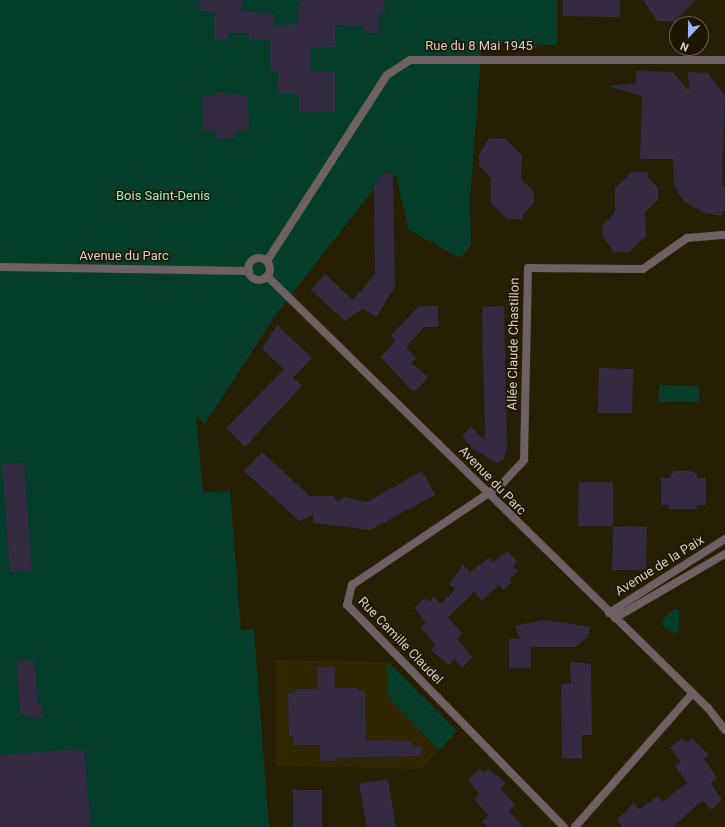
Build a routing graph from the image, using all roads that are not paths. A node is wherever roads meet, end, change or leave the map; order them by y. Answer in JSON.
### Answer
{"nodes":[{"id":1,"x":725,"y":60,"type":"edge"},
{"id":2,"x":725,"y":235,"type":"edge"},
{"id":3,"x":267,"y":261,"type":"junction"},
{"id":4,"x":0,"y":267,"type":"edge"},
{"id":5,"x":248,"y":271,"type":"junction"},
{"id":6,"x":267,"y":276,"type":"junction"},
{"id":7,"x":488,"y":492,"type":"junction"},
{"id":8,"x":725,"y":539,"type":"edge"},
{"id":9,"x":725,"y":554,"type":"edge"},
{"id":10,"x":612,"y":616,"type":"junction"},
{"id":11,"x":692,"y":694,"type":"junction"},
{"id":12,"x":725,"y":730,"type":"edge"},
{"id":13,"x":564,"y":827,"type":"edge"},
{"id":14,"x":575,"y":827,"type":"edge"}],
"edges":[{"from":1,"to":3,"type":"street","name":"Rue du 8 Mai 1945"},
{"from":2,"to":7,"type":"street","name":"Allée Claude Chastillon"},
{"from":3,"to":5,"type":"street"},
{"from":3,"to":6,"type":"street"},
{"from":4,"to":5,"type":"street","name":"Avenue du Parc"},
{"from":5,"to":6,"type":"street"},
{"from":6,"to":7,"type":"street","name":"Avenue du Parc"},
{"from":7,"to":10,"type":"street","name":"Avenue du Parc"},
{"from":7,"to":13,"type":"street","name":"Rue Camille Claudel"},
{"from":8,"to":10,"type":"street","name":"Avenue de la Paix"},
{"from":9,"to":10,"type":"street","name":"Avenue de la Paix"},
{"from":10,"to":11,"type":"street","name":"Avenue du Parc"},
{"from":11,"to":12,"type":"street","name":"Avenue du Parc"},
{"from":11,"to":14,"type":"street"}]}
